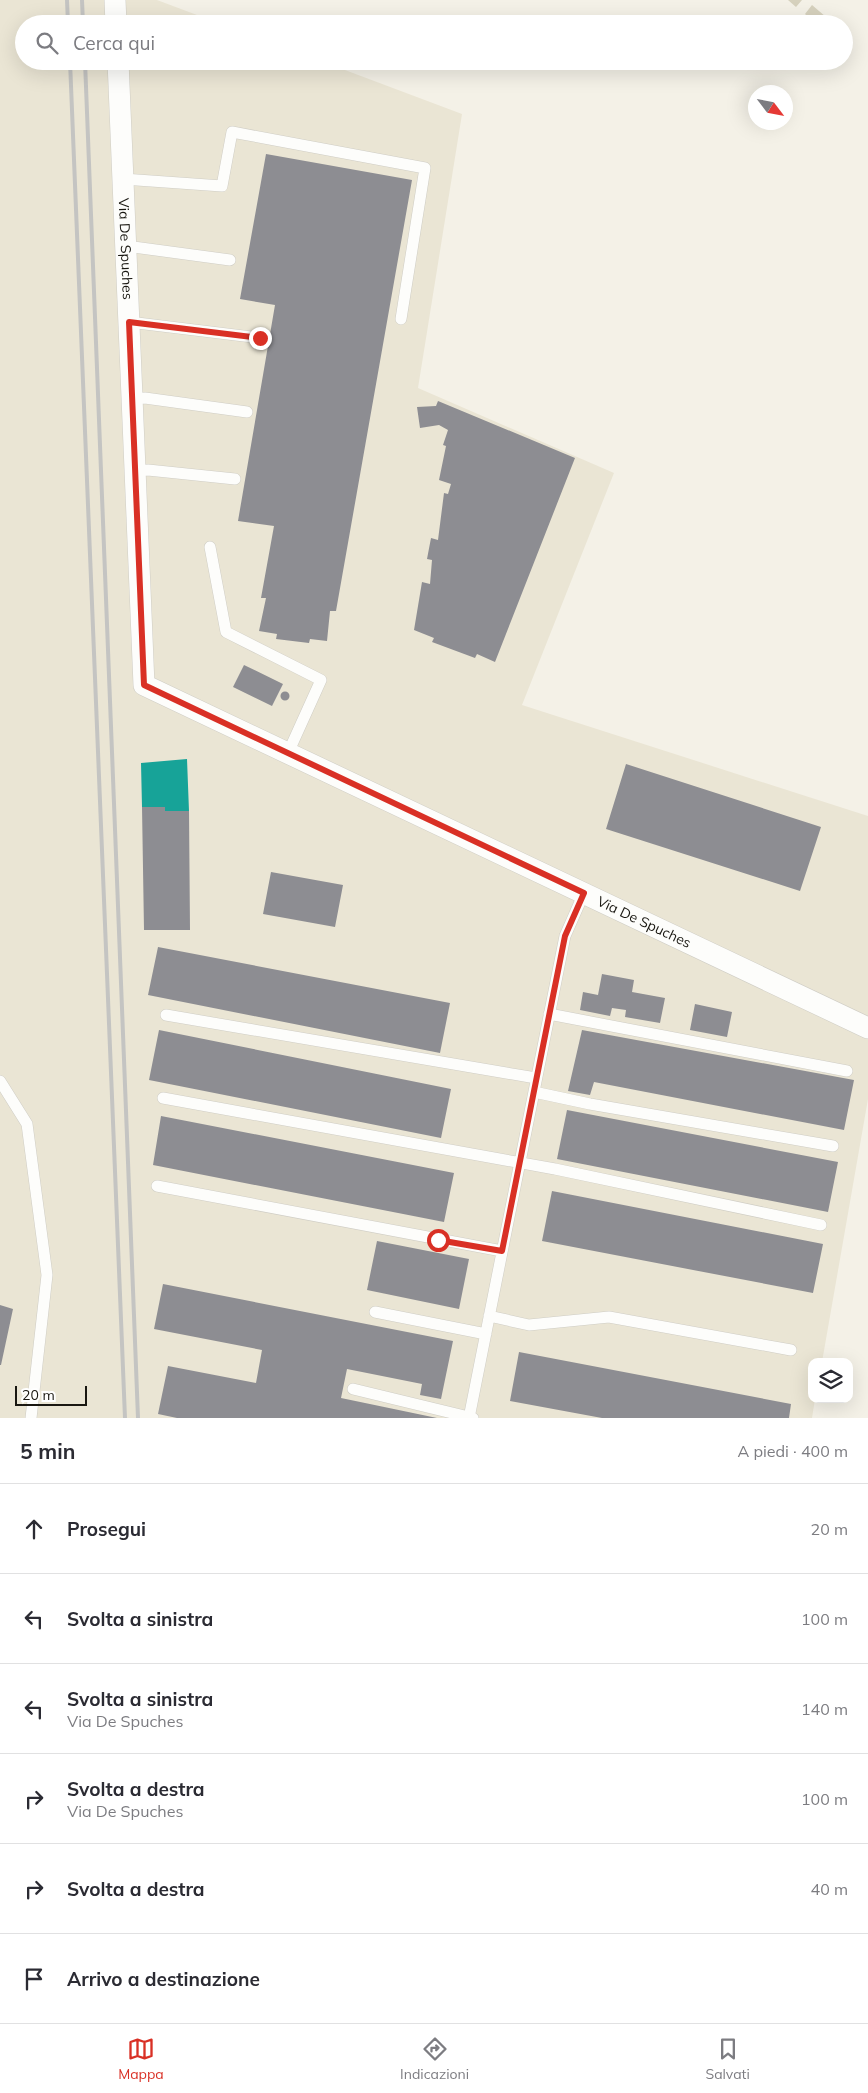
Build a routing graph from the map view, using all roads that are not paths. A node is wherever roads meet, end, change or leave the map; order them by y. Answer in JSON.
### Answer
{"nodes":[{"id":1,"x":115,"y":0,"type":"edge"},
{"id":2,"x":116,"y":15,"type":"edge"},
{"id":3,"x":118,"y":70,"type":"edge"},
{"id":4,"x":123,"y":179,"type":"junction"},
{"id":5,"x":126,"y":246,"type":"junction"},
{"id":6,"x":230,"y":260,"type":"dead end"},
{"id":7,"x":401,"y":319,"type":"dead end"},
{"id":8,"x":129,"y":322,"type":"junction"},
{"id":9,"x":260,"y":338,"type":"dead end"},
{"id":10,"x":132,"y":399,"type":"junction"},
{"id":11,"x":247,"y":412,"type":"dead end"},
{"id":12,"x":135,"y":471,"type":"junction"},
{"id":13,"x":235,"y":479,"type":"dead end"},
{"id":14,"x":210,"y":547,"type":"dead end"},
{"id":15,"x":288,"y":753,"type":"junction"},
{"id":16,"x":584,"y":893,"type":"junction"},
{"id":17,"x":549,"y":1014,"type":"junction"},
{"id":18,"x":166,"y":1015,"type":"dead end"},
{"id":19,"x":868,"y":1028,"type":"edge"},
{"id":20,"x":847,"y":1071,"type":"dead end"},
{"id":21,"x":536,"y":1078,"type":"junction"},
{"id":22,"x":0,"y":1080,"type":"edge"},
{"id":23,"x":534,"y":1092,"type":"junction"},
{"id":24,"x":163,"y":1098,"type":"dead end"},
{"id":25,"x":833,"y":1146,"type":"dead end"},
{"id":26,"x":520,"y":1163,"type":"junction"},
{"id":27,"x":157,"y":1186,"type":"dead end"},
{"id":28,"x":821,"y":1225,"type":"dead end"},
{"id":29,"x":502,"y":1251,"type":"junction"},
{"id":30,"x":375,"y":1312,"type":"dead end"},
{"id":31,"x":489,"y":1316,"type":"junction"},
{"id":32,"x":486,"y":1334,"type":"junction"},
{"id":33,"x":792,"y":1350,"type":"dead end"},
{"id":34,"x":353,"y":1389,"type":"dead end"},
{"id":35,"x":32,"y":1418,"type":"edge"},
{"id":36,"x":471,"y":1418,"type":"edge"}],
"edges":[{"from":1,"to":2,"type":"street"},
{"from":3,"to":4,"type":"street","name":"Via De Spuches"},
{"from":4,"to":5,"type":"street","name":"Via De Spuches"},
{"from":4,"to":7,"type":"lane"},
{"from":5,"to":6,"type":"lane"},
{"from":5,"to":8,"type":"street","name":"Via De Spuches"},
{"from":8,"to":9,"type":"lane"},
{"from":8,"to":10,"type":"street","name":"Via De Spuches"},
{"from":10,"to":11,"type":"lane"},
{"from":10,"to":12,"type":"street","name":"Via De Spuches"},
{"from":12,"to":13,"type":"lane"},
{"from":12,"to":15,"type":"street","name":"Via De Spuches"},
{"from":14,"to":15,"type":"lane"},
{"from":15,"to":16,"type":"street","name":"Via De Spuches"},
{"from":16,"to":17,"type":"lane"},
{"from":16,"to":19,"type":"street","name":"Via De Spuches"},
{"from":17,"to":20,"type":"lane"},
{"from":17,"to":21,"type":"lane"},
{"from":18,"to":21,"type":"lane"},
{"from":21,"to":23,"type":"lane"},
{"from":22,"to":35,"type":"lane"},
{"from":23,"to":25,"type":"lane"},
{"from":23,"to":26,"type":"lane"},
{"from":24,"to":26,"type":"lane"},
{"from":26,"to":28,"type":"lane"},
{"from":26,"to":29,"type":"lane"},
{"from":27,"to":29,"type":"lane"},
{"from":29,"to":31,"type":"lane"},
{"from":30,"to":32,"type":"lane"},
{"from":31,"to":32,"type":"lane"},
{"from":31,"to":33,"type":"lane"},
{"from":32,"to":36,"type":"lane"},
{"from":34,"to":36,"type":"lane"}]}
